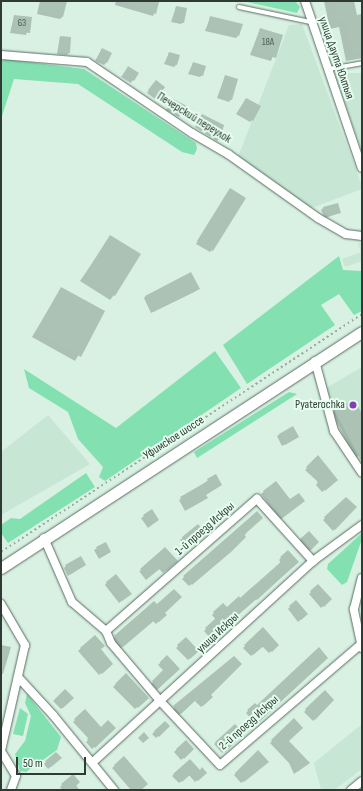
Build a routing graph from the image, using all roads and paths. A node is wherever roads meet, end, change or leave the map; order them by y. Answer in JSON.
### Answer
{"nodes":[{"id":1,"x":304,"y":1,"type":"edge"},
{"id":2,"x":239,"y":7,"type":"dead end"},
{"id":3,"x":310,"y":22,"type":"junction"},
{"id":4,"x":1,"y":55,"type":"edge"},
{"id":5,"x":362,"y":63,"type":"edge"},
{"id":6,"x":326,"y":69,"type":"junction"},
{"id":7,"x":362,"y":168,"type":"edge"},
{"id":8,"x":362,"y":236,"type":"edge"},
{"id":9,"x":362,"y":314,"type":"edge"},
{"id":10,"x":362,"y":332,"type":"edge"},
{"id":11,"x":315,"y":361,"type":"junction"},
{"id":12,"x":362,"y":473,"type":"edge"},
{"id":13,"x":362,"y":525,"type":"edge"},
{"id":14,"x":44,"y":538,"type":"junction"},
{"id":15,"x":1,"y":552,"type":"edge"},
{"id":16,"x":313,"y":561,"type":"junction"},
{"id":17,"x":1,"y":568,"type":"edge"},
{"id":18,"x":362,"y":578,"type":"edge"},
{"id":19,"x":358,"y":599,"type":"edge"},
{"id":20,"x":1,"y":604,"type":"edge"},
{"id":21,"x":106,"y":631,"type":"junction"},
{"id":22,"x":361,"y":646,"type":"edge"},
{"id":23,"x":18,"y":677,"type":"junction"},
{"id":24,"x":161,"y":702,"type":"junction"},
{"id":25,"x":93,"y":762,"type":"junction"},
{"id":26,"x":362,"y":781,"type":"edge"},
{"id":27,"x":11,"y":790,"type":"edge"},
{"id":28,"x":114,"y":790,"type":"edge"},
{"id":29,"x":351,"y":790,"type":"edge"}],
"edges":[{"from":1,"to":3,"type":"street","name":"улица Даута Юлтыя"},
{"from":2,"to":3,"type":"lane"},
{"from":3,"to":6,"type":"street","name":"улица Даута Юлтыя"},
{"from":4,"to":8,"type":"street","name":"Печерский переулок"},
{"from":5,"to":6,"type":"lane"},
{"from":6,"to":7,"type":"street","name":"улица Даута Юлтыя"},
{"from":9,"to":15,"type":"path"},
{"from":10,"to":11,"type":"main road","name":"Уфимское шоссе"},
{"from":11,"to":12,"type":"street"},
{"from":11,"to":14,"type":"main road","name":"Уфимское шоссе"},
{"from":13,"to":16,"type":"street","name":"улица Искры"},
{"from":14,"to":17,"type":"main road","name":"Уфимское шоссе"},
{"from":14,"to":21,"type":"street"},
{"from":16,"to":21,"type":"street","name":"1-й проезд Искры"},
{"from":16,"to":24,"type":"street","name":"улица Искры"},
{"from":18,"to":19,"type":"street"},
{"from":19,"to":22,"type":"street"},
{"from":20,"to":23,"type":"street"},
{"from":21,"to":24,"type":"street"},
{"from":22,"to":24,"type":"street","name":"2-й проезд Искры"},
{"from":23,"to":25,"type":"street"},
{"from":23,"to":27,"type":"street"},
{"from":24,"to":25,"type":"street","name":"улица Искры"},
{"from":25,"to":28,"type":"street"},
{"from":26,"to":29,"type":"street"}]}
